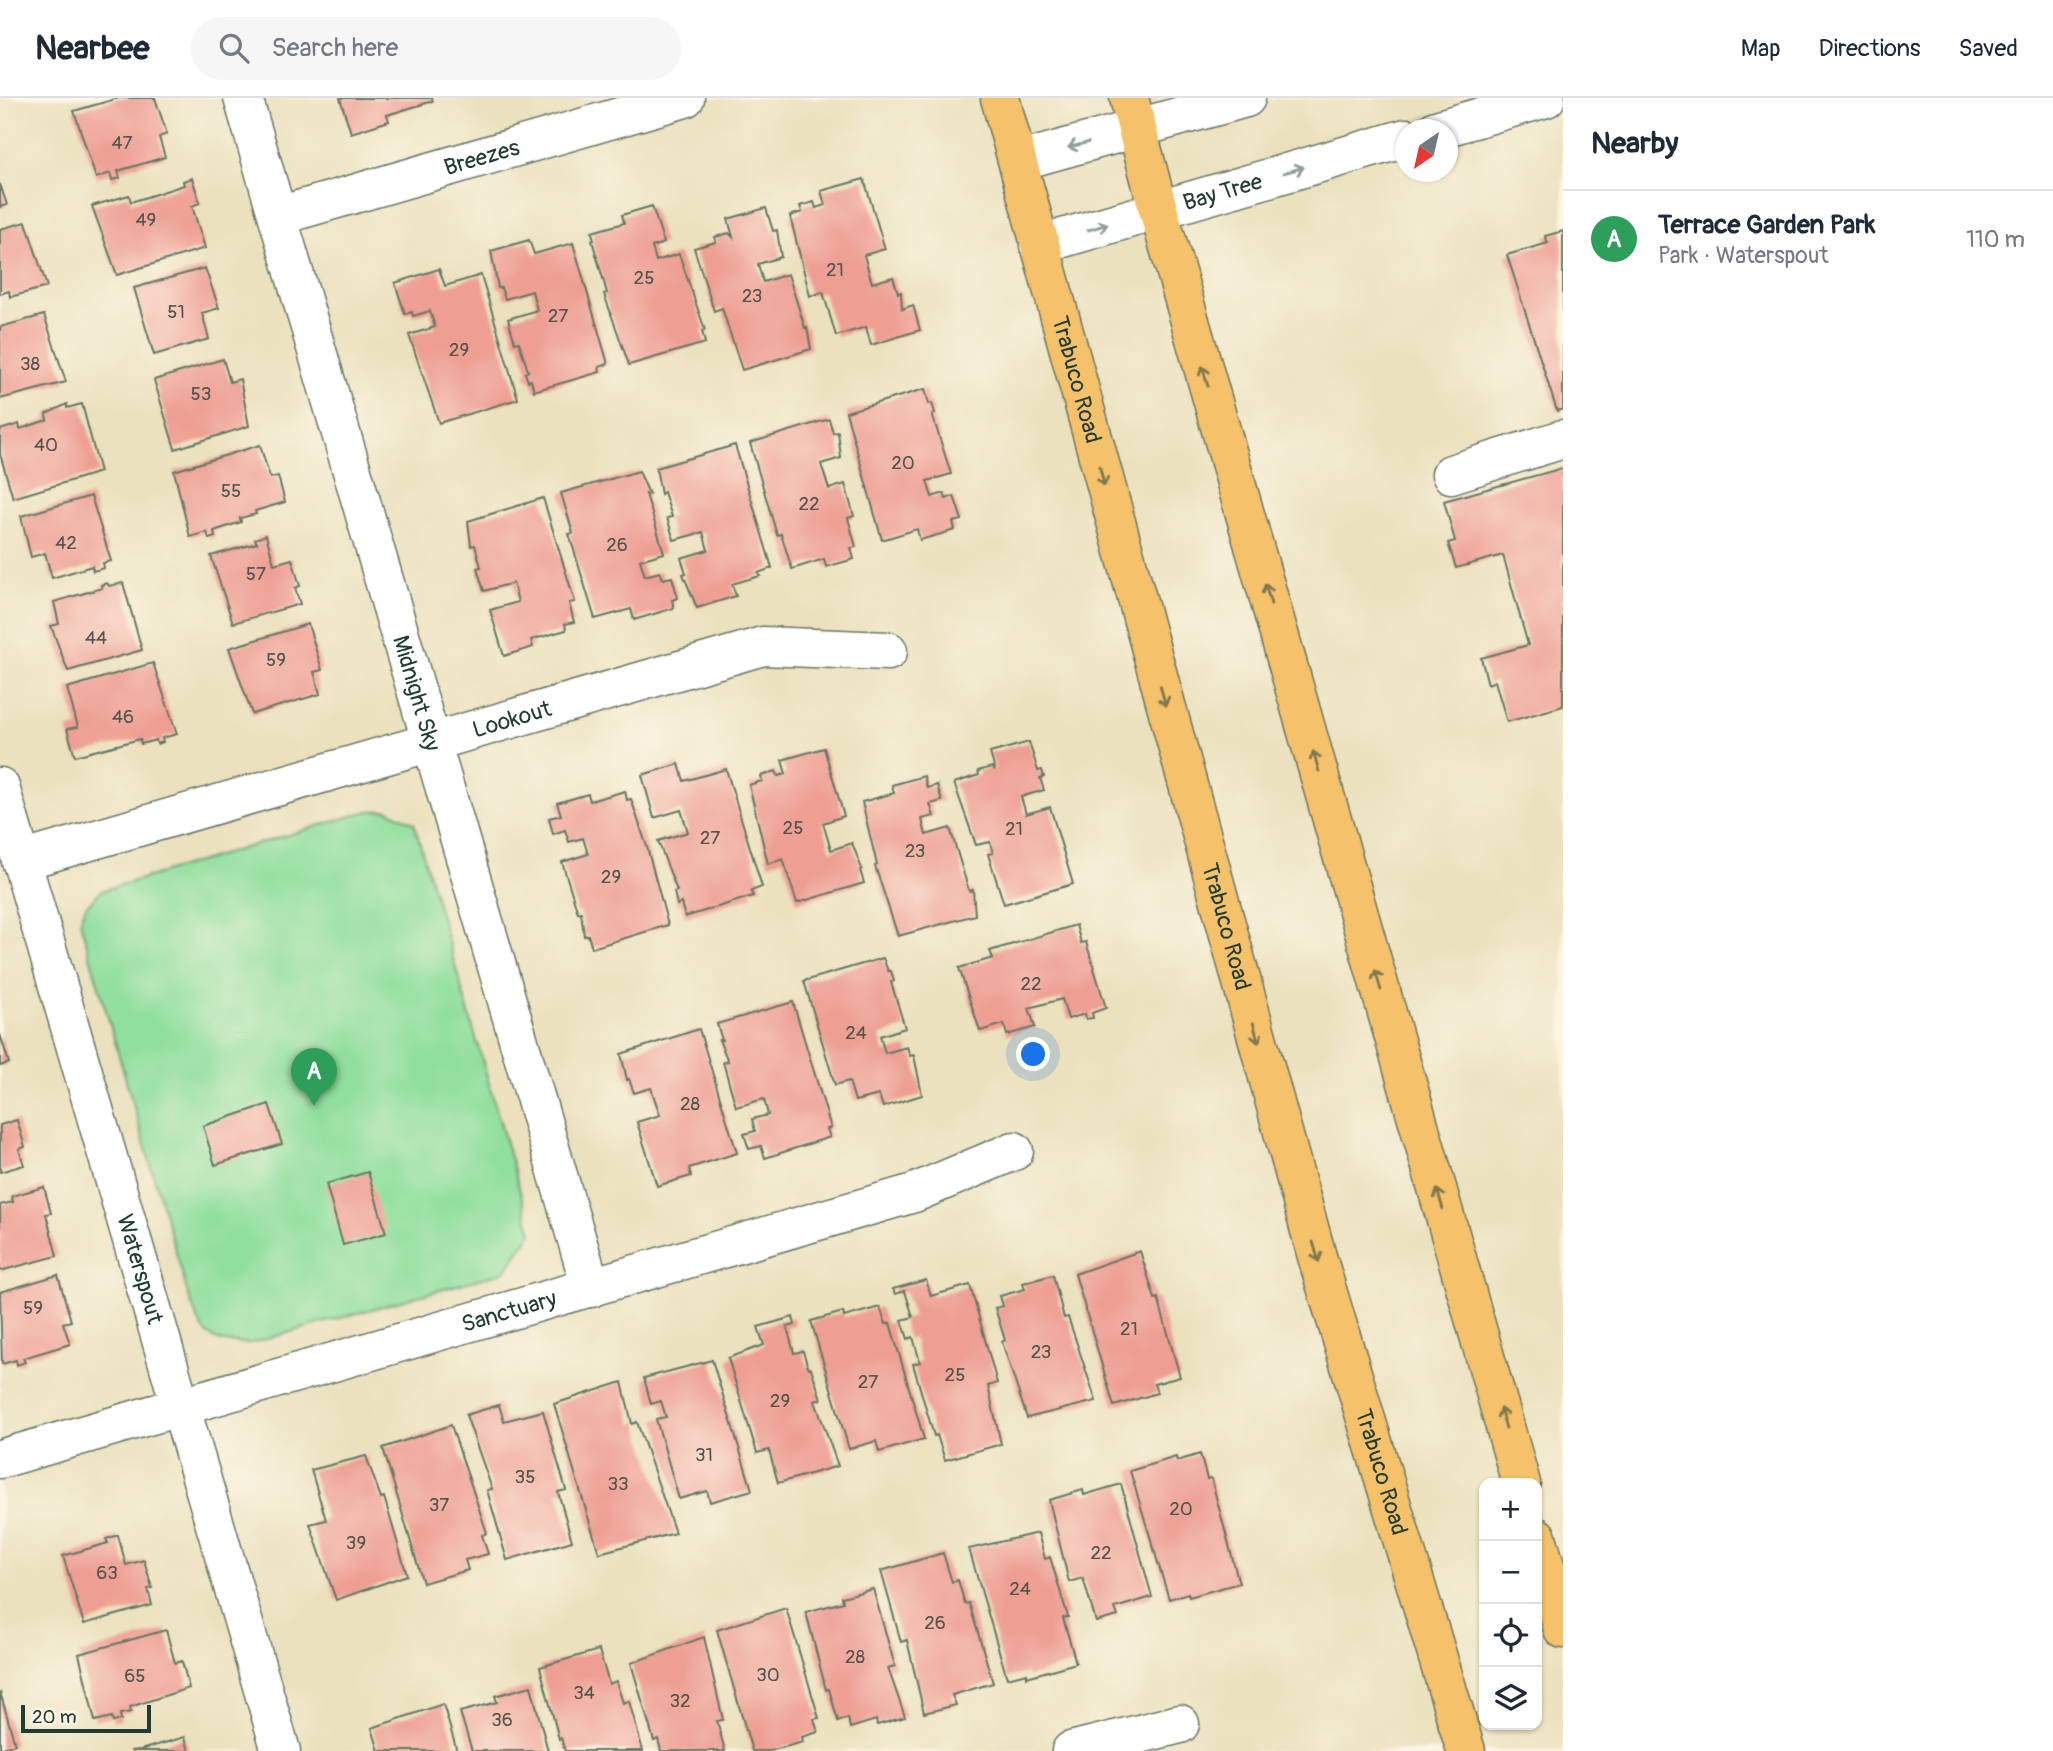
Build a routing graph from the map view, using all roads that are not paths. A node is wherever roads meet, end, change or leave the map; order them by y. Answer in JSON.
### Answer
{"nodes":[{"id":1,"x":243,"y":98,"type":"edge"},
{"id":2,"x":685,"y":98,"type":"edge"},
{"id":3,"x":1000,"y":98,"type":"edge"},
{"id":4,"x":1246,"y":98,"type":"edge"},
{"id":5,"x":1546,"y":98,"type":"edge"},
{"id":6,"x":1133,"y":114,"type":"edge"},
{"id":7,"x":1458,"y":124,"type":"edge"},
{"id":8,"x":1395,"y":141,"type":"edge"},
{"id":9,"x":1018,"y":161,"type":"junction"},
{"id":10,"x":1158,"y":209,"type":"junction"},
{"id":11,"x":278,"y":216,"type":"junction"},
{"id":12,"x":1039,"y":245,"type":"junction"},
{"id":13,"x":1563,"y":439,"type":"edge"},
{"id":14,"x":1451,"y":474,"type":"dead end"},
{"id":15,"x":888,"y":651,"type":"dead end"},
{"id":16,"x":431,"y":742,"type":"junction"},
{"id":17,"x":0,"y":787,"type":"edge"},
{"id":18,"x":21,"y":861,"type":"junction"},
{"id":19,"x":1014,"y":1152,"type":"dead end"},
{"id":20,"x":591,"y":1288,"type":"junction"},
{"id":21,"x":181,"y":1406,"type":"junction"},
{"id":22,"x":0,"y":1459,"type":"edge"},
{"id":23,"x":1520,"y":1478,"type":"edge"},
{"id":24,"x":1538,"y":1541,"type":"edge"},
{"id":25,"x":1563,"y":1629,"type":"edge"},
{"id":26,"x":1180,"y":1724,"type":"dead end"},
{"id":27,"x":281,"y":1751,"type":"edge"},
{"id":28,"x":1071,"y":1751,"type":"edge"},
{"id":29,"x":1466,"y":1751,"type":"edge"}],
"edges":[{"from":1,"to":11,"type":"street","name":"Midnight Sky"},
{"from":2,"to":11,"type":"street","name":"Breezes"},
{"from":3,"to":9,"type":"main road","name":"Trabuco Road"},
{"from":4,"to":6,"type":"street"},
{"from":5,"to":7,"type":"street"},
{"from":6,"to":9,"type":"street","one_way":true},
{"from":6,"to":10,"type":"main road"},
{"from":10,"to":8,"type":"street","name":"Bay Tree","one_way":true},
{"from":9,"to":12,"type":"main road","name":"Trabuco Road"},
{"from":12,"to":10,"type":"street","name":"Bay Tree","one_way":true},
{"from":23,"to":10,"type":"main road","one_way":true},
{"from":11,"to":16,"type":"street","name":"Midnight Sky"},
{"from":12,"to":29,"type":"main road","name":"Trabuco Road","one_way":true},
{"from":13,"to":14,"type":"street"},
{"from":15,"to":16,"type":"street","name":"Lookout"},
{"from":16,"to":18,"type":"street","name":"Lookout"},
{"from":16,"to":20,"type":"street","name":"Midnight Sky"},
{"from":17,"to":18,"type":"street","name":"Waterspout"},
{"from":18,"to":21,"type":"street","name":"Waterspout"},
{"from":19,"to":20,"type":"street","name":"Sanctuary"},
{"from":20,"to":21,"type":"street","name":"Sanctuary"},
{"from":21,"to":22,"type":"street","name":"Sanctuary"},
{"from":21,"to":27,"type":"street","name":"Waterspout"},
{"from":24,"to":25,"type":"main road"},
{"from":26,"to":28,"type":"street"}]}
